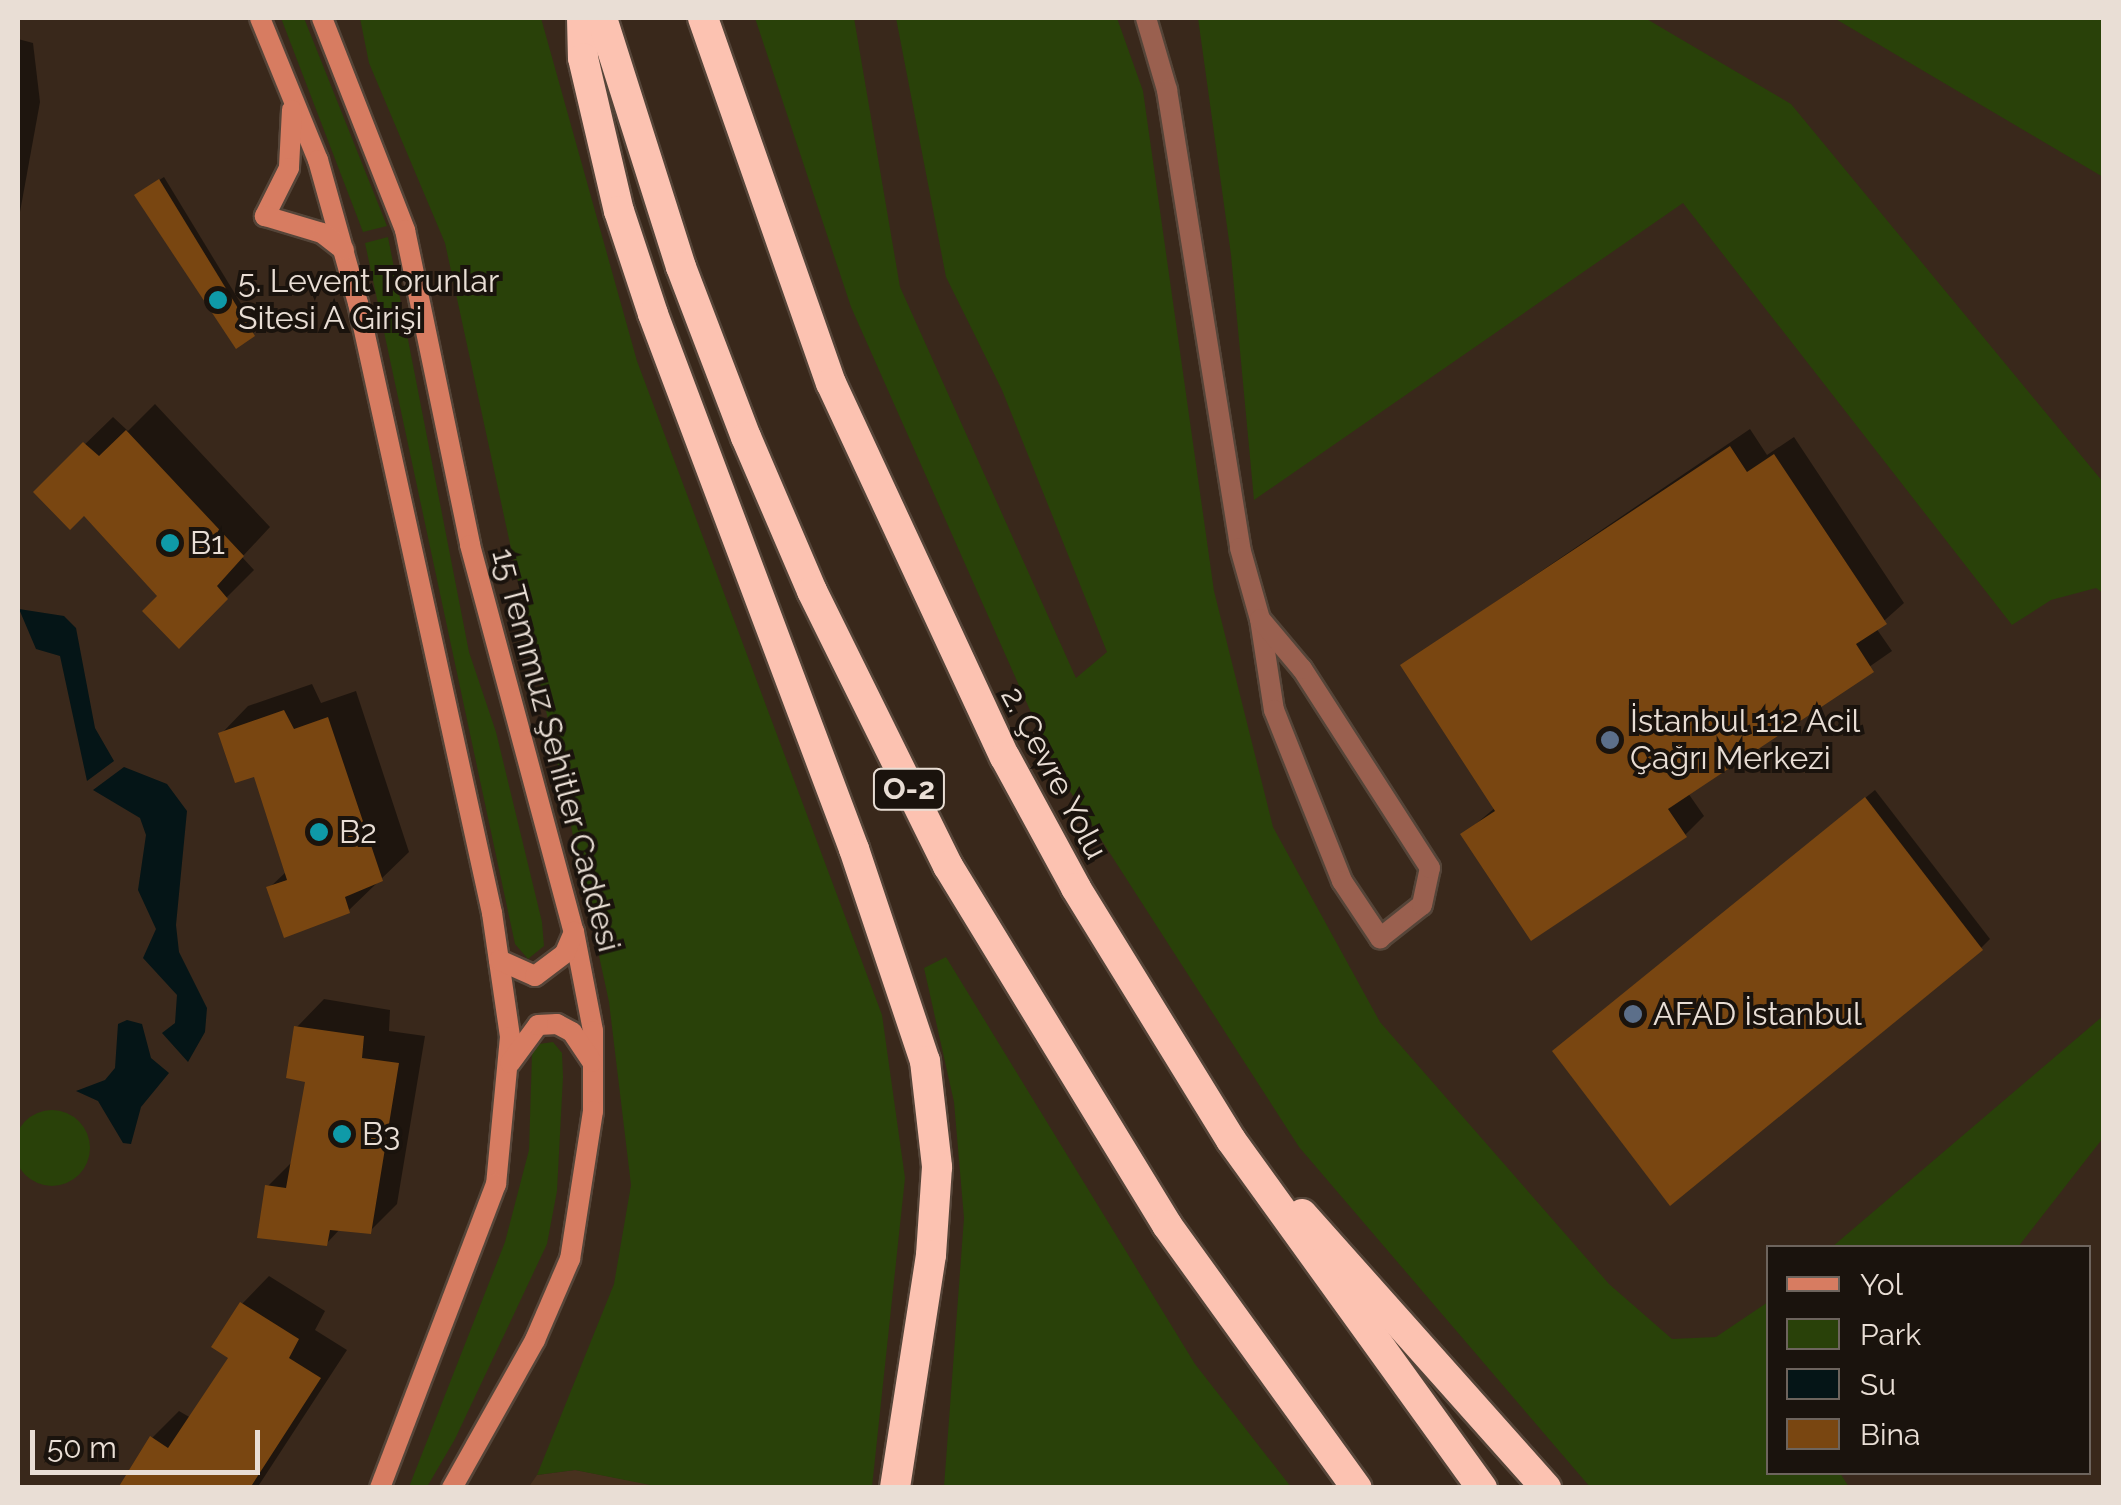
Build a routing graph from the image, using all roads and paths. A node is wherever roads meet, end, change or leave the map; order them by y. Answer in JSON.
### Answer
{"nodes":[{"id":1,"x":260,"y":18,"type":"edge"},
{"id":2,"x":322,"y":18,"type":"edge"},
{"id":3,"x":582,"y":18,"type":"edge"},
{"id":4,"x":602,"y":18,"type":"edge"},
{"id":5,"x":703,"y":18,"type":"edge"},
{"id":6,"x":1146,"y":18,"type":"edge"},
{"id":7,"x":291,"y":93,"type":"junction"},
{"id":8,"x":344,"y":250,"type":"junction"},
{"id":9,"x":1260,"y":619,"type":"junction"},
{"id":10,"x":574,"y":932,"type":"junction"},
{"id":11,"x":499,"y":960,"type":"junction"},
{"id":12,"x":510,"y":1063,"type":"junction"},
{"id":13,"x":595,"y":1068,"type":"junction"},
{"id":14,"x":1231,"y":1140,"type":"junction"},
{"id":15,"x":380,"y":1488,"type":"edge"},
{"id":16,"x":452,"y":1488,"type":"edge"},
{"id":17,"x":895,"y":1488,"type":"edge"},
{"id":18,"x":1357,"y":1488,"type":"edge"},
{"id":19,"x":1482,"y":1488,"type":"edge"},
{"id":20,"x":1546,"y":1488,"type":"edge"}],
"edges":[{"from":1,"to":7,"type":"main road"},
{"from":2,"to":10,"type":"main road","name":"15 Temmuz Şehitler Caddesi"},
{"from":3,"to":17,"type":"highway"},
{"from":4,"to":18,"type":"highway","number":"O-2"},
{"from":5,"to":14,"type":"highway","name":"2. Çevre Yolu"},
{"from":6,"to":9,"type":"street"},
{"from":7,"to":8,"type":"main road"},
{"from":7,"to":8,"type":"main road"},
{"from":8,"to":11,"type":"main road"},
{"from":9,"to":9,"type":"street"},
{"from":10,"to":11,"type":"main road"},
{"from":10,"to":13,"type":"main road","name":"15 Temmuz Şehitler Caddesi"},
{"from":11,"to":12,"type":"main road"},
{"from":12,"to":13,"type":"main road"},
{"from":12,"to":15,"type":"main road"},
{"from":13,"to":16,"type":"main road","name":"15 Temmuz Şehitler Caddesi"},
{"from":14,"to":19,"type":"highway","name":"2. Çevre Yolu"},
{"from":14,"to":20,"type":"highway"}]}
